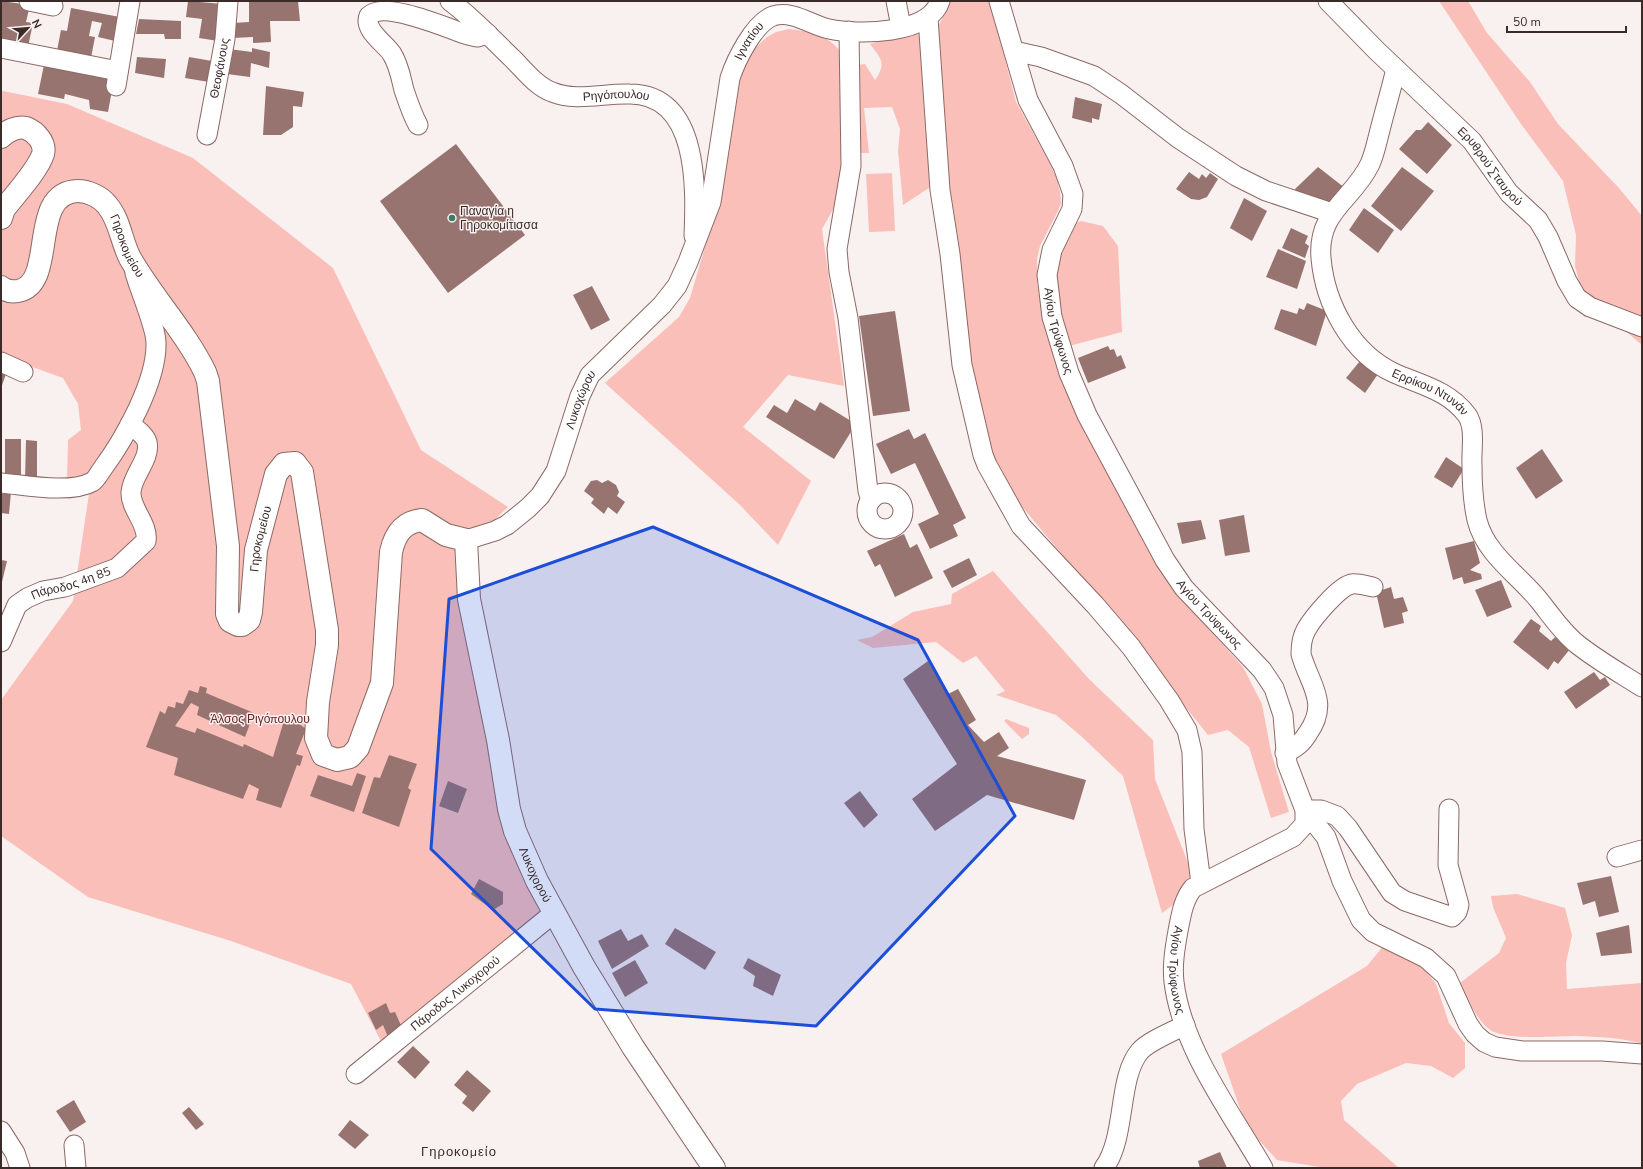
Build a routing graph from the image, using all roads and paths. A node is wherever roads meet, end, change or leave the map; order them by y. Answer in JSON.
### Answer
{"nodes":[{"id":1,"x":29,"y":1,"type":"edge"},
{"id":2,"x":130,"y":1,"type":"edge"},
{"id":3,"x":228,"y":1,"type":"edge"},
{"id":4,"x":450,"y":1,"type":"edge"},
{"id":5,"x":896,"y":1,"type":"edge"},
{"id":6,"x":940,"y":1,"type":"edge"},
{"id":7,"x":999,"y":1,"type":"edge"},
{"id":8,"x":1328,"y":1,"type":"edge"},
{"id":9,"x":53,"y":6,"type":"dead end"},
{"id":10,"x":928,"y":18,"type":"junction"},
{"id":11,"x":901,"y":27,"type":"junction"},
{"id":12,"x":849,"y":31,"type":"junction"},
{"id":13,"x":488,"y":34,"type":"junction"},
{"id":14,"x":1,"y":48,"type":"edge"},
{"id":15,"x":1014,"y":51,"type":"junction"},
{"id":16,"x":1396,"y":69,"type":"junction"},
{"id":17,"x":418,"y":125,"type":"dead end"},
{"id":18,"x":207,"y":134,"type":"dead end"},
{"id":19,"x":1,"y":137,"type":"edge"},
{"id":20,"x":1332,"y":213,"type":"junction"},
{"id":21,"x":1,"y":218,"type":"edge"},
{"id":22,"x":694,"y":248,"type":"junction"},
{"id":23,"x":130,"y":257,"type":"junction"},
{"id":24,"x":1,"y":287,"type":"edge"},
{"id":25,"x":1642,"y":327,"type":"edge"},
{"id":26,"x":1,"y":362,"type":"edge"},
{"id":27,"x":23,"y":372,"type":"dead end"},
{"id":28,"x":130,"y":424,"type":"junction"},
{"id":29,"x":1,"y":483,"type":"edge"},
{"id":30,"x":871,"y":500,"type":"dead end"},
{"id":31,"x":466,"y":540,"type":"junction"},
{"id":32,"x":1373,"y":588,"type":"dead end"},
{"id":33,"x":1,"y":642,"type":"edge"},
{"id":34,"x":1642,"y":687,"type":"edge"},
{"id":35,"x":1285,"y":753,"type":"junction"},
{"id":36,"x":1449,"y":809,"type":"dead end"},
{"id":37,"x":1306,"y":813,"type":"junction"},
{"id":38,"x":1642,"y":850,"type":"edge"},
{"id":39,"x":1616,"y":857,"type":"dead end"},
{"id":40,"x":1201,"y":883,"type":"junction"},
{"id":41,"x":554,"y":913,"type":"junction"},
{"id":42,"x":1185,"y":1025,"type":"junction"},
{"id":43,"x":1642,"y":1054,"type":"edge"},
{"id":44,"x":356,"y":1074,"type":"dead end"},
{"id":45,"x":1,"y":1131,"type":"edge"},
{"id":46,"x":74,"y":1145,"type":"dead end"},
{"id":47,"x":20,"y":1168,"type":"edge"},
{"id":48,"x":76,"y":1168,"type":"edge"},
{"id":49,"x":714,"y":1168,"type":"edge"},
{"id":50,"x":1104,"y":1168,"type":"edge"},
{"id":51,"x":1263,"y":1168,"type":"edge"}],
"edges":[{"from":1,"to":9,"type":"street"},
{"from":2,"to":14,"type":"street"},
{"from":3,"to":18,"type":"street","name":"Θεοφάνους"},
{"from":4,"to":13,"type":"street","name":"Ρηγόπουλου"},
{"from":5,"to":11,"type":"street"},
{"from":6,"to":10,"type":"street"},
{"from":7,"to":15,"type":"street","name":"Αγίου Τρύφωνος"},
{"from":8,"to":16,"type":"street","name":"Ερυθρού Σταυρού"},
{"from":10,"to":11,"type":"street","name":"Ιγνατίου"},
{"from":10,"to":40,"type":"street"},
{"from":11,"to":12,"type":"street","name":"Ιγνατίου"},
{"from":12,"to":22,"type":"street","name":"Ιγνατίου"},
{"from":12,"to":30,"type":"street"},
{"from":13,"to":17,"type":"street"},
{"from":13,"to":22,"type":"street","name":"Ρηγόπουλου"},
{"from":15,"to":20,"type":"street"},
{"from":15,"to":35,"type":"street","name":"Αγίου Τρύφωνος"},
{"from":16,"to":20,"type":"street","name":"Ερρίκου Ντυνάν"},
{"from":16,"to":25,"type":"street","name":"Ερυθρού Σταυρού"},
{"from":19,"to":21,"type":"street"},
{"from":20,"to":34,"type":"street","name":"Ερρίκου Ντυνάν"},
{"from":22,"to":31,"type":"street","name":"Λυκοχώρου"},
{"from":23,"to":24,"type":"street","name":"Γηροκομείου"},
{"from":23,"to":28,"type":"street"},
{"from":23,"to":31,"type":"street","name":"Γηροκομείου"},
{"from":26,"to":27,"type":"street"},
{"from":28,"to":29,"type":"street"},
{"from":28,"to":33,"type":"street","name":"Πάροδος 4η 85"},
{"from":31,"to":41,"type":"street","name":"Λυκοχορού"},
{"from":32,"to":35,"type":"street"},
{"from":35,"to":37,"type":"street","name":"Αγίου Τρύφωνος"},
{"from":36,"to":37,"type":"street"},
{"from":37,"to":40,"type":"street","name":"Αγίου Τρύφωνος"},
{"from":37,"to":43,"type":"street"},
{"from":38,"to":39,"type":"street"},
{"from":40,"to":42,"type":"street","name":"Αγίου Τρύφωνος"},
{"from":41,"to":44,"type":"street","name":"Πάροδος Λυκοχορού"},
{"from":41,"to":49,"type":"street","name":"Λυκοχορού"},
{"from":42,"to":50,"type":"street"},
{"from":42,"to":51,"type":"street","name":"Αγίου Τρύφωνος"},
{"from":45,"to":47,"type":"street"},
{"from":46,"to":48,"type":"street"}]}
